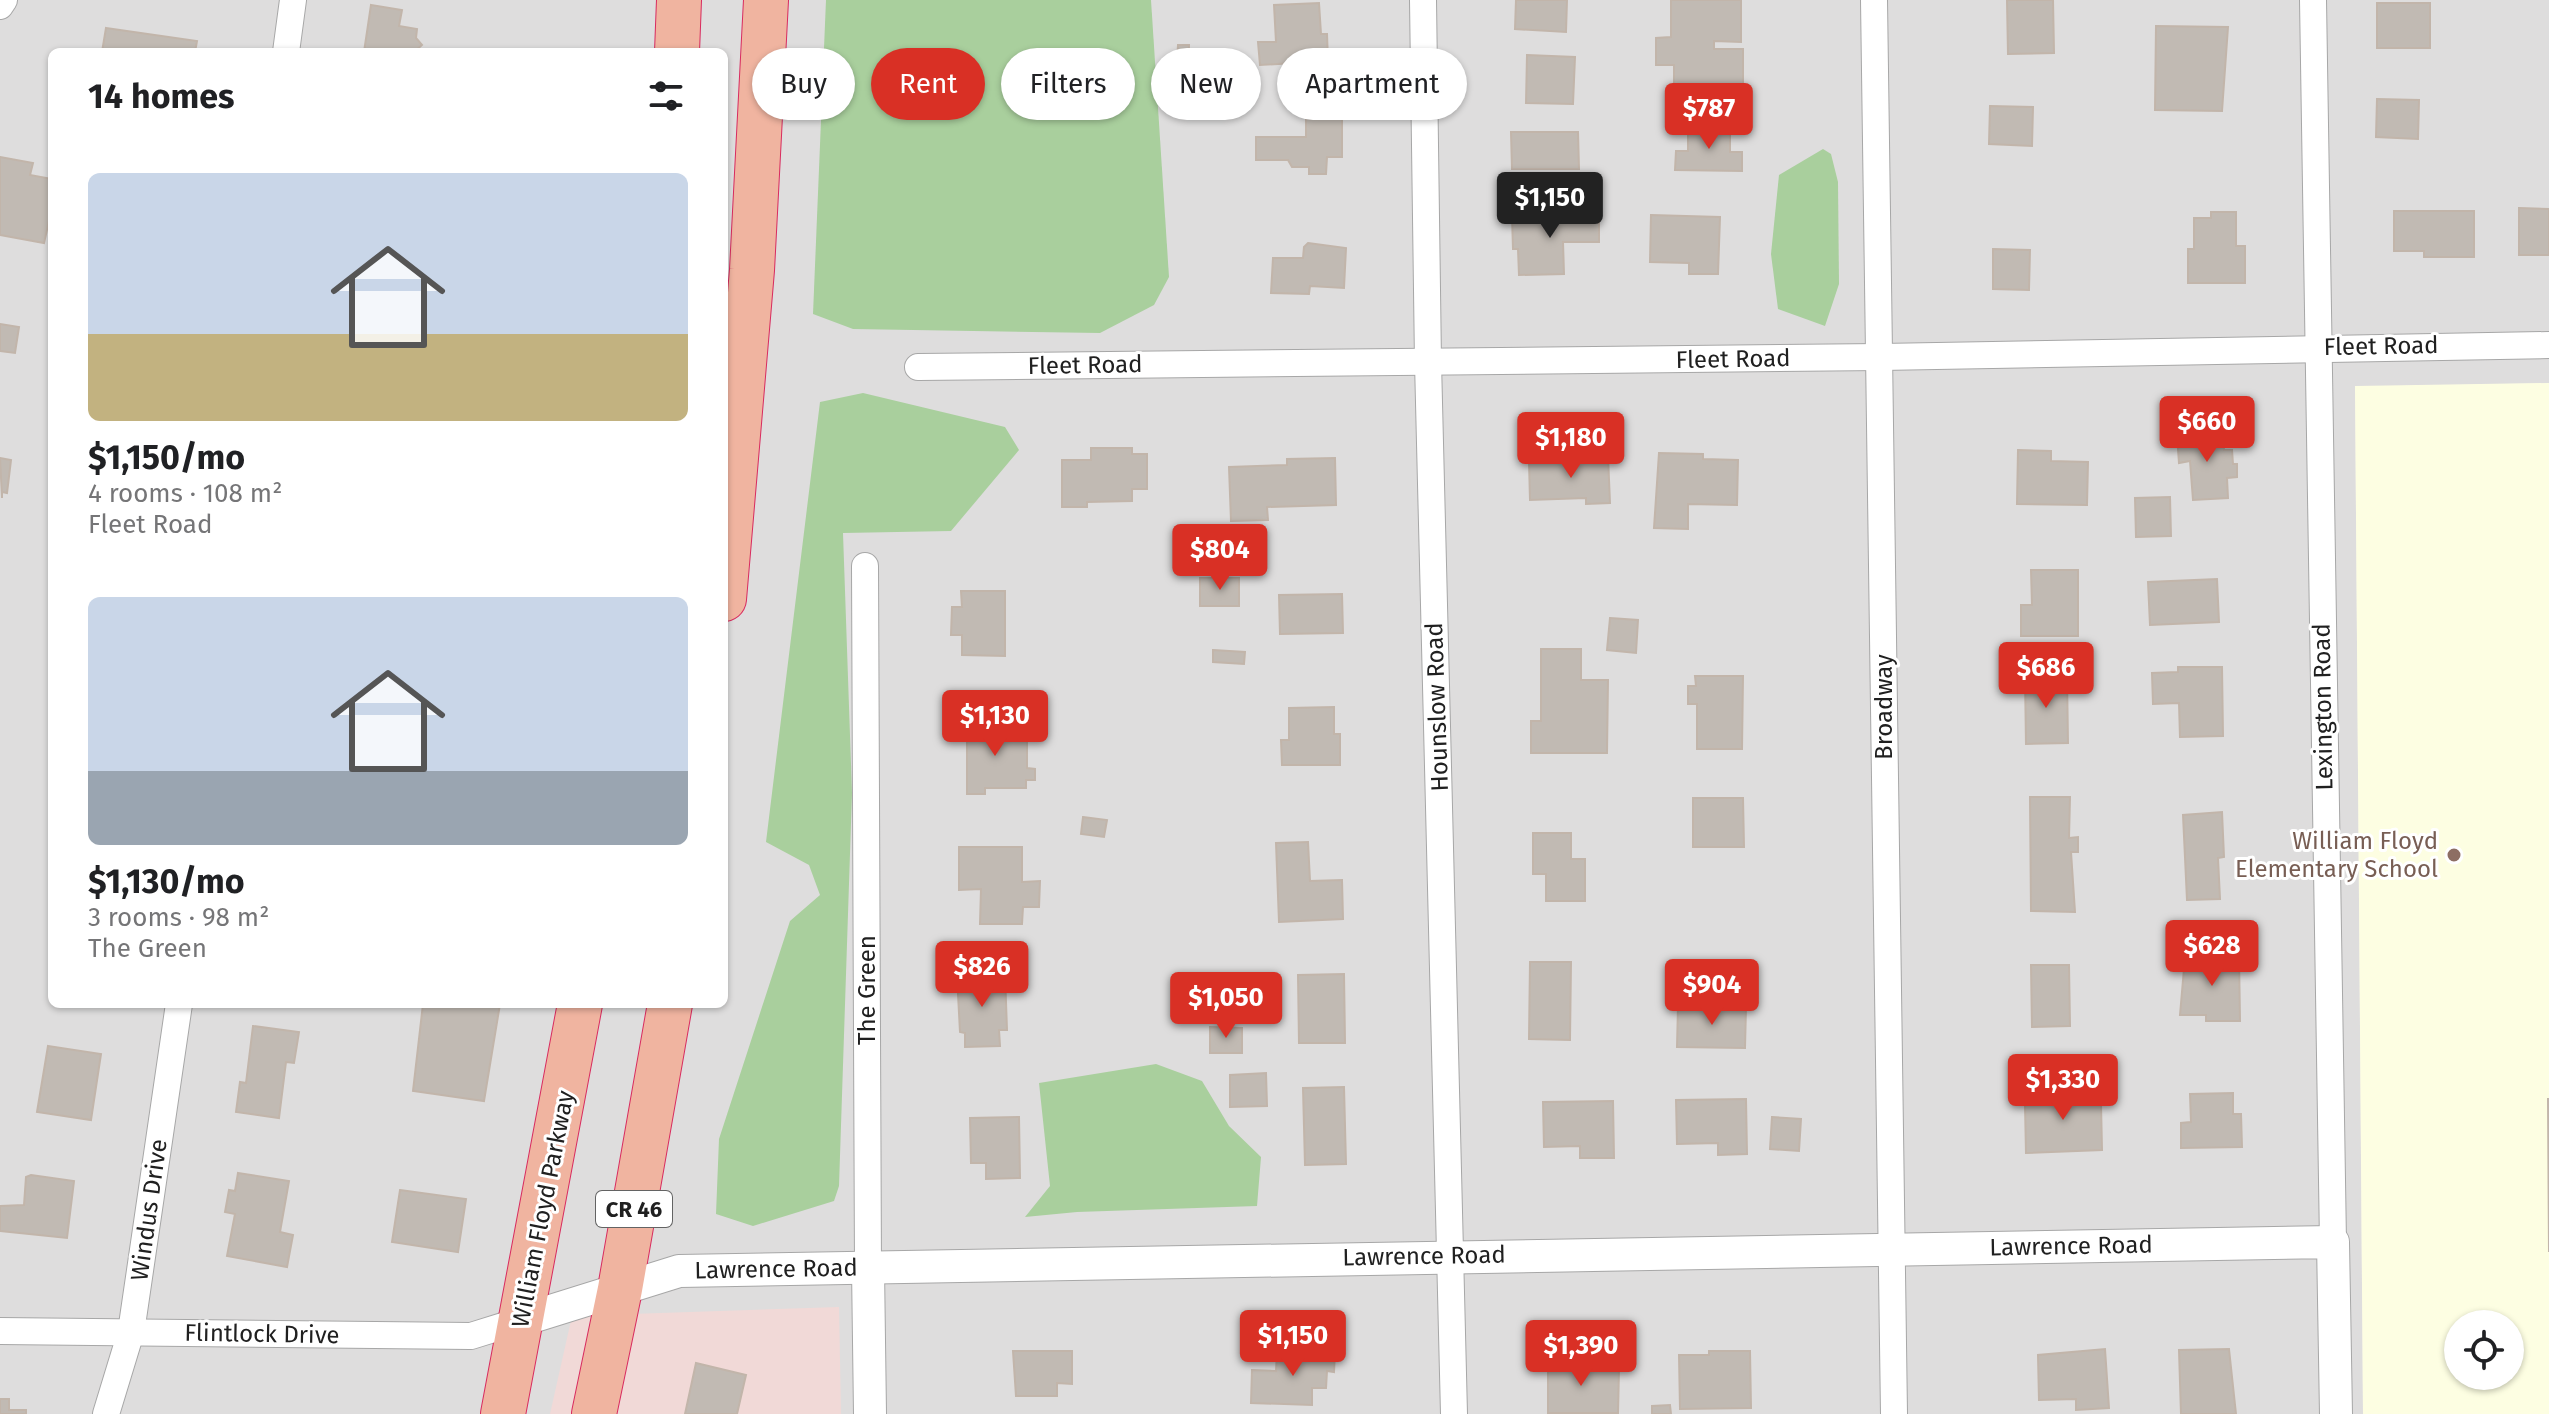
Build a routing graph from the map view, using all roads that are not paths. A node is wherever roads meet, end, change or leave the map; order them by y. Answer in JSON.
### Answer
{"nodes":[{"id":1,"x":4,"y":0,"type":"edge"},
{"id":2,"x":293,"y":0,"type":"edge"},
{"id":3,"x":679,"y":0,"type":"edge"},
{"id":4,"x":766,"y":0,"type":"edge"},
{"id":5,"x":1423,"y":0,"type":"edge"},
{"id":6,"x":1874,"y":0,"type":"edge"},
{"id":7,"x":2313,"y":0,"type":"edge"},
{"id":8,"x":0,"y":6,"type":"edge"},
{"id":9,"x":287,"y":48,"type":"edge"},
{"id":10,"x":677,"y":48,"type":"edge"},
{"id":11,"x":2549,"y":345,"type":"edge"},
{"id":12,"x":2318,"y":347,"type":"junction"},
{"id":13,"x":1881,"y":357,"type":"junction"},
{"id":14,"x":1428,"y":362,"type":"junction"},
{"id":15,"x":918,"y":367,"type":"dead end"},
{"id":16,"x":728,"y":553,"type":"edge"},
{"id":17,"x":865,"y":566,"type":"dead end"},
{"id":18,"x":178,"y":1008,"type":"edge"},
{"id":19,"x":579,"y":1008,"type":"edge"},
{"id":20,"x":669,"y":1008,"type":"edge"},
{"id":21,"x":2333,"y":1242,"type":"junction"},
{"id":22,"x":1889,"y":1249,"type":"junction"},
{"id":23,"x":1452,"y":1255,"type":"junction"},
{"id":24,"x":868,"y":1268,"type":"junction"},
{"id":25,"x":620,"y":1289,"type":"junction"},
{"id":26,"x":522,"y":1320,"type":"junction"},
{"id":27,"x":0,"y":1331,"type":"edge"},
{"id":28,"x":131,"y":1332,"type":"junction"},
{"id":29,"x":106,"y":1414,"type":"edge"},
{"id":30,"x":503,"y":1414,"type":"edge"},
{"id":31,"x":594,"y":1414,"type":"edge"},
{"id":32,"x":870,"y":1414,"type":"edge"},
{"id":33,"x":1454,"y":1414,"type":"edge"},
{"id":34,"x":1894,"y":1414,"type":"edge"},
{"id":35,"x":2336,"y":1414,"type":"edge"}],
"edges":[{"from":1,"to":8,"type":"street"},
{"from":2,"to":9,"type":"street"},
{"from":3,"to":10,"type":"highway"},
{"from":4,"to":16,"type":"highway"},
{"from":5,"to":14,"type":"street","name":"Hounslow Road"},
{"from":6,"to":13,"type":"street","name":"Broadway"},
{"from":7,"to":12,"type":"street","name":"Lexington Road"},
{"from":11,"to":12,"type":"street","name":"Fleet Road"},
{"from":12,"to":13,"type":"street","name":"Fleet Road"},
{"from":12,"to":21,"type":"street","name":"Lexington Road"},
{"from":13,"to":14,"type":"street","name":"Fleet Road"},
{"from":13,"to":22,"type":"street","name":"Broadway"},
{"from":14,"to":15,"type":"street","name":"Fleet Road"},
{"from":14,"to":23,"type":"street","name":"Hounslow Road"},
{"from":17,"to":24,"type":"street","name":"The Green"},
{"from":18,"to":28,"type":"street","name":"Windus Drive"},
{"from":19,"to":26,"type":"highway","name":"William Floyd Parkway"},
{"from":20,"to":25,"type":"highway","number":"CR 46"},
{"from":21,"to":22,"type":"street","name":"Lawrence Road"},
{"from":21,"to":35,"type":"street","name":"Lexington Road"},
{"from":22,"to":23,"type":"street","name":"Lawrence Road"},
{"from":22,"to":34,"type":"street","name":"Broadway"},
{"from":23,"to":24,"type":"street","name":"Lawrence Road"},
{"from":23,"to":33,"type":"street","name":"Hounslow Road"},
{"from":24,"to":25,"type":"street","name":"Lawrence Road"},
{"from":24,"to":32,"type":"street","name":"The Green"},
{"from":25,"to":26,"type":"street","name":"Lawrence Road"},
{"from":25,"to":31,"type":"highway","number":"CR 46"},
{"from":26,"to":28,"type":"street","name":"Flintlock Drive"},
{"from":26,"to":30,"type":"highway","name":"William Floyd Parkway"},
{"from":27,"to":28,"type":"street","name":"Flintlock Drive"},
{"from":28,"to":29,"type":"street","name":"Windus Drive"}]}
